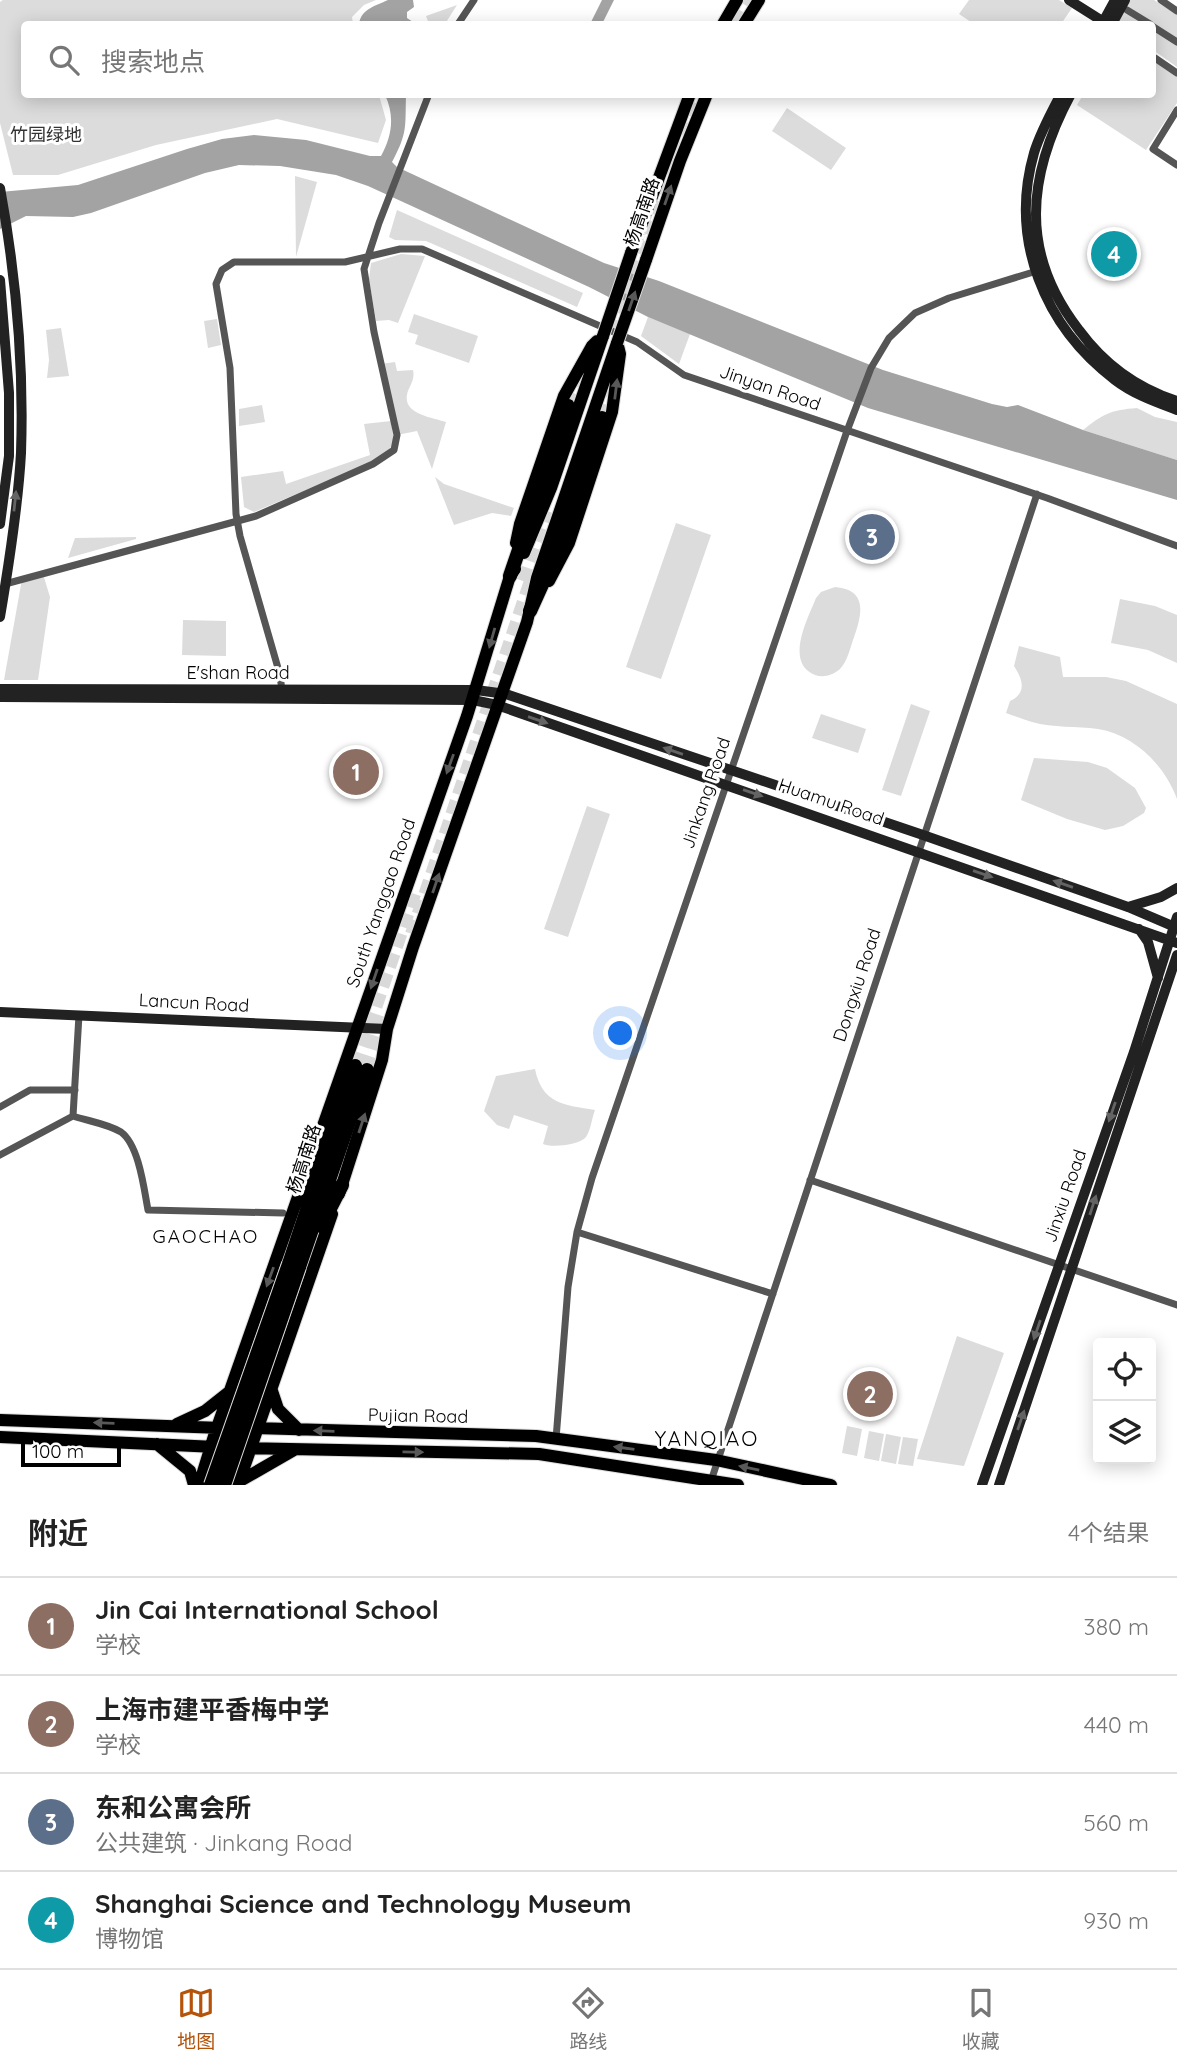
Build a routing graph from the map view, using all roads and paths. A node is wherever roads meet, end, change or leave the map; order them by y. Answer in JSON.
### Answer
{"nodes":[{"id":1,"x":474,"y":0,"type":"edge"},
{"id":2,"x":737,"y":0,"type":"edge"},
{"id":3,"x":759,"y":0,"type":"edge"},
{"id":4,"x":1069,"y":0,"type":"edge"},
{"id":5,"x":1115,"y":0,"type":"edge"},
{"id":6,"x":1161,"y":0,"type":"edge"},
{"id":7,"x":1126,"y":5,"type":"edge"},
{"id":8,"x":1177,"y":11,"type":"edge"},
{"id":9,"x":460,"y":21,"type":"edge"},
{"id":10,"x":725,"y":21,"type":"edge"},
{"id":11,"x":746,"y":21,"type":"edge"},
{"id":12,"x":1101,"y":21,"type":"edge"},
{"id":13,"x":1107,"y":21,"type":"edge"},
{"id":14,"x":1109,"y":21,"type":"edge"},
{"id":15,"x":1146,"y":21,"type":"edge"},
{"id":16,"x":1156,"y":28,"type":"edge"},
{"id":17,"x":1177,"y":42,"type":"edge"},
{"id":18,"x":1156,"y":58,"type":"edge"},
{"id":19,"x":1177,"y":73,"type":"edge"},
{"id":20,"x":427,"y":98,"type":"edge"},
{"id":21,"x":689,"y":98,"type":"edge"},
{"id":22,"x":705,"y":98,"type":"edge"},
{"id":23,"x":1058,"y":98,"type":"edge"},
{"id":24,"x":1069,"y":98,"type":"edge"},
{"id":25,"x":1177,"y":110,"type":"edge"},
{"id":26,"x":1177,"y":164,"type":"edge"},
{"id":27,"x":0,"y":188,"type":"edge"},
{"id":28,"x":366,"y":259,"type":"junction"},
{"id":29,"x":1039,"y":270,"type":"junction"},
{"id":30,"x":0,"y":281,"type":"edge"},
{"id":31,"x":603,"y":336,"type":"joint"},
{"id":32,"x":617,"y":343,"type":"junction"},
{"id":33,"x":1167,"y":401,"type":"edge"},
{"id":34,"x":568,"y":406,"type":"tunnel mouth"},
{"id":35,"x":1177,"y":410,"type":"edge"},
{"id":36,"x":602,"y":418,"type":"tunnel mouth"},
{"id":37,"x":847,"y":431,"type":"junction"},
{"id":38,"x":1037,"y":494,"type":"junction"},
{"id":39,"x":237,"y":522,"type":"junction"},
{"id":40,"x":0,"y":524,"type":"edge"},
{"id":41,"x":1177,"y":546,"type":"edge"},
{"id":42,"x":510,"y":576,"type":"junction"},
{"id":43,"x":5,"y":584,"type":"junction"},
{"id":44,"x":530,"y":611,"type":"junction"},
{"id":45,"x":0,"y":617,"type":"edge"},
{"id":46,"x":0,"y":690,"type":"edge"},
{"id":47,"x":282,"y":694,"type":"junction"},
{"id":48,"x":474,"y":695,"type":"junction"},
{"id":49,"x":0,"y":697,"type":"edge"},
{"id":50,"x":499,"y":699,"type":"junction"},
{"id":51,"x":731,"y":770,"type":"junction"},
{"id":52,"x":726,"y":784,"type":"junction"},
{"id":53,"x":923,"y":835,"type":"junction"},
{"id":54,"x":919,"y":851,"type":"junction"},
{"id":55,"x":1177,"y":888,"type":"edge"},
{"id":56,"x":1128,"y":907,"type":"junction"},
{"id":57,"x":1176,"y":924,"type":"edge"},
{"id":58,"x":1139,"y":929,"type":"junction"},
{"id":59,"x":1173,"y":942,"type":"edge"},
{"id":60,"x":1177,"y":955,"type":"edge"},
{"id":61,"x":1168,"y":979,"type":"edge"},
{"id":62,"x":0,"y":1012,"type":"edge"},
{"id":63,"x":79,"y":1015,"type":"junction"},
{"id":64,"x":357,"y":1028,"type":"junction"},
{"id":65,"x":387,"y":1029,"type":"junction"},
{"id":66,"x":361,"y":1068,"type":"tunnel mouth"},
{"id":67,"x":75,"y":1090,"type":"junction"},
{"id":68,"x":0,"y":1107,"type":"edge"},
{"id":69,"x":73,"y":1116,"type":"junction"},
{"id":70,"x":0,"y":1155,"type":"edge"},
{"id":71,"x":308,"y":1170,"type":"junction"},
{"id":72,"x":810,"y":1180,"type":"junction"},
{"id":73,"x":342,"y":1185,"type":"junction"},
{"id":74,"x":283,"y":1213,"type":"dead end"},
{"id":75,"x":577,"y":1232,"type":"junction"},
{"id":76,"x":294,"y":1265,"type":"junction"},
{"id":77,"x":1059,"y":1266,"type":"junction"},
{"id":78,"x":1072,"y":1270,"type":"junction"},
{"id":79,"x":773,"y":1294,"type":"junction"},
{"id":80,"x":1177,"y":1305,"type":"edge"},
{"id":81,"x":271,"y":1388,"type":"junction"},
{"id":82,"x":230,"y":1392,"type":"junction"},
{"id":83,"x":0,"y":1420,"type":"edge"},
{"id":84,"x":173,"y":1426,"type":"junction"},
{"id":85,"x":217,"y":1428,"type":"junction"},
{"id":86,"x":257,"y":1429,"type":"junction"},
{"id":87,"x":299,"y":1430,"type":"junction"},
{"id":88,"x":0,"y":1437,"type":"edge"},
{"id":89,"x":556,"y":1439,"type":"junction"},
{"id":90,"x":157,"y":1444,"type":"junction"},
{"id":91,"x":210,"y":1446,"type":"junction"},
{"id":92,"x":251,"y":1448,"type":"junction"},
{"id":93,"x":295,"y":1449,"type":"junction"},
{"id":94,"x":716,"y":1460,"type":"junction"},
{"id":95,"x":710,"y":1482,"type":"edge"},
{"id":96,"x":239,"y":1483,"type":"edge"},
{"id":97,"x":197,"y":1485,"type":"edge"},
{"id":98,"x":211,"y":1485,"type":"edge"},
{"id":99,"x":224,"y":1485,"type":"edge"},
{"id":100,"x":738,"y":1485,"type":"edge"},
{"id":101,"x":831,"y":1485,"type":"edge"},
{"id":102,"x":982,"y":1485,"type":"edge"},
{"id":103,"x":999,"y":1485,"type":"edge"}],
"edges":[{"from":1,"to":9,"type":"street"},
{"from":2,"to":10,"type":"main road"},
{"from":3,"to":11,"type":"main road"},
{"from":4,"to":12,"type":"main road"},
{"from":5,"to":13,"type":"main road"},
{"from":6,"to":8,"type":"street"},
{"from":7,"to":14,"type":"main road"},
{"from":7,"to":15,"type":"street"},
{"from":16,"to":17,"type":"street"},
{"from":18,"to":19,"type":"street"},
{"from":20,"to":28,"type":"street"},
{"from":21,"to":31,"type":"main road","name":"杨高南路","bridge":true},
{"from":32,"to":22,"type":"main road","name":"杨高南路","one_way":true,"bridge":true},
{"from":23,"to":29,"type":"main road"},
{"from":24,"to":29,"type":"main road"},
{"from":25,"to":26,"type":"street"},
{"from":43,"to":27,"type":"main road","one_way":true},
{"from":28,"to":37,"type":"street","name":"Jinyan Road"},
{"from":28,"to":39,"type":"street"},
{"from":28,"to":39,"type":"street","name":"Jinyan Road"},
{"from":29,"to":33,"type":"main road"},
{"from":29,"to":37,"type":"street","name":"Jinkang Road"},
{"from":30,"to":40,"type":"main road"},
{"from":31,"to":42,"type":"main road","name":"South Yanggao Road"},
{"from":32,"to":44,"type":"main road"},
{"from":44,"to":32,"type":"main road","one_way":true},
{"from":33,"to":35,"type":"main road"},
{"from":34,"to":42,"type":"highway"},
{"from":36,"to":44,"type":"highway"},
{"from":37,"to":38,"type":"street","name":"Jinyan Road"},
{"from":37,"to":51,"type":"street","name":"Jinkang Road"},
{"from":38,"to":41,"type":"street","name":"Jinyan Road"},
{"from":38,"to":53,"type":"street","name":"Dongxiu Road"},
{"from":39,"to":43,"type":"street"},
{"from":39,"to":47,"type":"street"},
{"from":42,"to":48,"type":"main road","name":"South Yanggao Road","one_way":true},
{"from":43,"to":45,"type":"main road"},
{"from":44,"to":50,"type":"main road"},
{"from":46,"to":47,"type":"main road","name":"E'shan Road"},
{"from":47,"to":48,"type":"main road","name":"E'shan Road"},
{"from":47,"to":49,"type":"main road","name":"E'shan Road"},
{"from":48,"to":50,"type":"main road","name":"Huamu Road"},
{"from":48,"to":64,"type":"main road","name":"South Yanggao Road","one_way":true},
{"from":51,"to":50,"type":"main road","name":"Huamu Road","one_way":true},
{"from":50,"to":52,"type":"main road","name":"Huamu Road","one_way":true},
{"from":65,"to":50,"type":"main road","one_way":true},
{"from":51,"to":52,"type":"street","name":"Jinkang Road"},
{"from":51,"to":53,"type":"main road","name":"Huamu Road"},
{"from":52,"to":54,"type":"main road","name":"Huamu Road","one_way":true},
{"from":52,"to":75,"type":"street","name":"Jinkang Road"},
{"from":53,"to":54,"type":"street","name":"Dongxiu Road"},
{"from":56,"to":53,"type":"main road","name":"Huamu Road","one_way":true},
{"from":54,"to":58,"type":"main road","name":"Huamu Road","one_way":true},
{"from":54,"to":72,"type":"street","name":"Dongxiu Road"},
{"from":55,"to":56,"type":"main road"},
{"from":56,"to":57,"type":"main road","name":"Huamu Road"},
{"from":57,"to":59,"type":"main road","name":"Jinxiu Road"},
{"from":58,"to":59,"type":"main road","name":"Huamu Road"},
{"from":58,"to":61,"type":"main road"},
{"from":59,"to":61,"type":"main road","name":"Jinxiu Road"},
{"from":60,"to":61,"type":"main road","name":"Jinxiu Road"},
{"from":61,"to":77,"type":"main road","name":"Jinxiu Road","one_way":true},
{"from":78,"to":61,"type":"main road","name":"Jinxiu Road","one_way":true},
{"from":62,"to":63,"type":"main road","name":"Lancun Road"},
{"from":63,"to":64,"type":"main road","name":"Lancun Road"},
{"from":63,"to":67,"type":"street"},
{"from":64,"to":65,"type":"main road","name":"Lancun Road"},
{"from":64,"to":71,"type":"main road","name":"South Yanggao Road"},
{"from":73,"to":65,"type":"main road","one_way":true},
{"from":66,"to":76,"type":"highway","name":"杨高南路"},
{"from":67,"to":68,"type":"street"},
{"from":67,"to":69,"type":"street"},
{"from":69,"to":70,"type":"street"},
{"from":69,"to":74,"type":"street"},
{"from":71,"to":76,"type":"highway"},
{"from":71,"to":82,"type":"main road","name":"South Yanggao Road","one_way":true},
{"from":72,"to":77,"type":"street"},
{"from":72,"to":79,"type":"street","name":"Dongxiu Road"},
{"from":73,"to":76,"type":"highway"},
{"from":73,"to":81,"type":"main road"},
{"from":75,"to":79,"type":"street"},
{"from":75,"to":89,"type":"street","name":"Jinkang Road"},
{"from":76,"to":98,"type":"highway","bridge":true},
{"from":76,"to":99,"type":"highway","bridge":true},
{"from":77,"to":78,"type":"street"},
{"from":77,"to":102,"type":"main road","name":"Jinxiu Road","one_way":true},
{"from":78,"to":80,"type":"street"},
{"from":103,"to":78,"type":"main road","name":"Jinxiu Road","one_way":true},
{"from":79,"to":94,"type":"street","name":"Dongxiu Road"},
{"from":81,"to":86,"type":"main road"},
{"from":81,"to":87,"type":"main road"},
{"from":82,"to":84,"type":"main road"},
{"from":82,"to":85,"type":"main road","name":"South Yanggao Road"},
{"from":84,"to":83,"type":"main road","name":"Pujian Road","one_way":true},
{"from":84,"to":85,"type":"main road","name":"Pujian Road"},
{"from":85,"to":86,"type":"main road","name":"Pujian Road"},
{"from":85,"to":91,"type":"main road","name":"South Yanggao Road"},
{"from":86,"to":87,"type":"main road","name":"Pujian Road"},
{"from":86,"to":92,"type":"main road"},
{"from":89,"to":87,"type":"main road","name":"Pujian Road","one_way":true},
{"from":88,"to":90,"type":"main road","name":"Pujian Road"},
{"from":94,"to":89,"type":"main road","name":"Pujian Road","one_way":true},
{"from":90,"to":91,"type":"main road","name":"Pujian Road"},
{"from":90,"to":97,"type":"main road"},
{"from":91,"to":92,"type":"main road","name":"Pujian Road"},
{"from":91,"to":97,"type":"main road","name":"South Yanggao Road"},
{"from":92,"to":93,"type":"main road","name":"Pujian Road"},
{"from":92,"to":96,"type":"main road"},
{"from":93,"to":95,"type":"main road","name":"Pujian Road","one_way":true},
{"from":93,"to":96,"type":"main road"},
{"from":94,"to":95,"type":"street","name":"Dongxiu Road"},
{"from":101,"to":94,"type":"main road","name":"Pujian Road","one_way":true},
{"from":95,"to":100,"type":"main road","name":"Pujian Road"}]}
